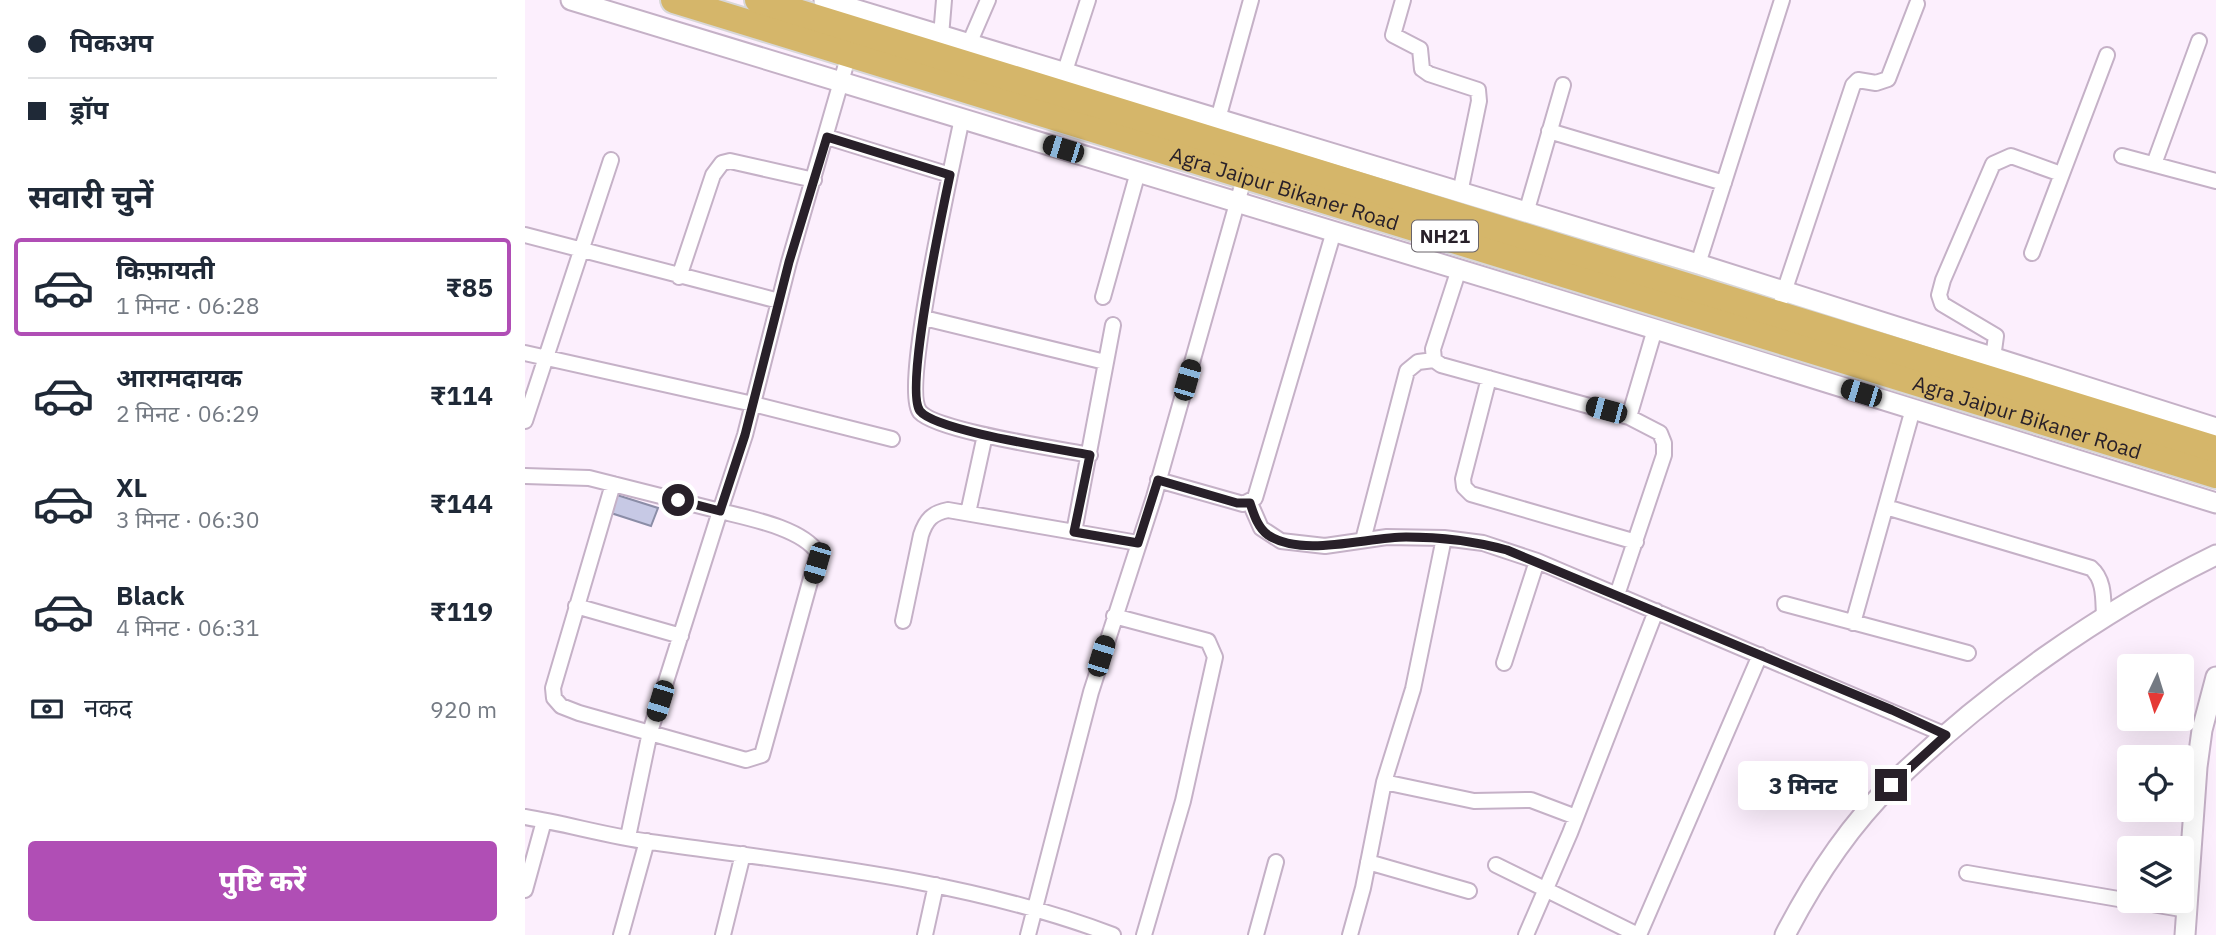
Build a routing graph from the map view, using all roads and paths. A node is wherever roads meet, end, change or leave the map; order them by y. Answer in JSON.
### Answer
{"nodes":[{"id":1,"x":571,"y":0,"type":"edge"},
{"id":2,"x":674,"y":0,"type":"edge"},
{"id":3,"x":758,"y":0,"type":"edge"},
{"id":4,"x":824,"y":0,"type":"edge"},
{"id":5,"x":944,"y":0,"type":"edge"},
{"id":6,"x":988,"y":0,"type":"edge"},
{"id":7,"x":1088,"y":0,"type":"edge"},
{"id":8,"x":1251,"y":0,"type":"edge"},
{"id":9,"x":1403,"y":0,"type":"edge"},
{"id":10,"x":1781,"y":0,"type":"edge"},
{"id":11,"x":1917,"y":4,"type":"dead end"},
{"id":12,"x":941,"y":36,"type":"junction"},
{"id":13,"x":2199,"y":41,"type":"dead end"},
{"id":14,"x":969,"y":44,"type":"junction"},
{"id":15,"x":849,"y":54,"type":"junction"},
{"id":16,"x":2108,"y":55,"type":"dead end"},
{"id":17,"x":1064,"y":74,"type":"junction"},
{"id":18,"x":841,"y":83,"type":"junction"},
{"id":19,"x":1563,"y":85,"type":"dead end"},
{"id":20,"x":962,"y":118,"type":"junction"},
{"id":21,"x":1218,"y":119,"type":"junction"},
{"id":22,"x":1549,"y":131,"type":"junction"},
{"id":23,"x":827,"y":137,"type":"junction"},
{"id":24,"x":2122,"y":156,"type":"dead end"},
{"id":25,"x":611,"y":160,"type":"dead end"},
{"id":26,"x":2154,"y":164,"type":"junction"},
{"id":27,"x":1138,"y":172,"type":"junction"},
{"id":28,"x":2061,"y":174,"type":"junction"},
{"id":29,"x":950,"y":175,"type":"junction"},
{"id":30,"x":1245,"y":175,"type":"junction"},
{"id":31,"x":814,"y":180,"type":"junction"},
{"id":32,"x":2216,"y":181,"type":"edge"},
{"id":33,"x":1724,"y":183,"type":"junction"},
{"id":34,"x":1460,"y":193,"type":"junction"},
{"id":35,"x":1238,"y":202,"type":"junction"},
{"id":36,"x":1526,"y":213,"type":"junction"},
{"id":37,"x":1334,"y":231,"type":"junction"},
{"id":38,"x":525,"y":235,"type":"edge"},
{"id":39,"x":582,"y":251,"type":"junction"},
{"id":40,"x":2032,"y":253,"type":"dead end"},
{"id":41,"x":1698,"y":264,"type":"junction"},
{"id":42,"x":1459,"y":270,"type":"junction"},
{"id":43,"x":679,"y":277,"type":"junction"},
{"id":44,"x":1103,"y":297,"type":"dead end"},
{"id":45,"x":779,"y":301,"type":"junction"},
{"id":46,"x":1781,"y":302,"type":"junction"},
{"id":47,"x":924,"y":318,"type":"junction"},
{"id":48,"x":1113,"y":325,"type":"dead end"},
{"id":49,"x":1655,"y":329,"type":"junction"},
{"id":50,"x":525,"y":353,"type":"edge"},
{"id":51,"x":545,"y":358,"type":"junction"},
{"id":52,"x":1993,"y":358,"type":"junction"},
{"id":53,"x":1434,"y":360,"type":"junction"},
{"id":54,"x":1105,"y":362,"type":"junction"},
{"id":55,"x":1489,"y":378,"type":"junction"},
{"id":56,"x":753,"y":404,"type":"junction"},
{"id":57,"x":1913,"y":409,"type":"junction"},
{"id":58,"x":1629,"y":417,"type":"junction"},
{"id":59,"x":525,"y":421,"type":"edge"},
{"id":60,"x":2216,"y":428,"type":"edge"},
{"id":61,"x":985,"y":435,"type":"junction"},
{"id":62,"x":892,"y":439,"type":"dead end"},
{"id":63,"x":2216,"y":449,"type":"edge"},
{"id":64,"x":1090,"y":455,"type":"junction"},
{"id":65,"x":2216,"y":475,"type":"edge"},
{"id":66,"x":525,"y":477,"type":"edge"},
{"id":67,"x":1158,"y":480,"type":"junction"},
{"id":68,"x":613,"y":484,"type":"junction"},
{"id":69,"x":1250,"y":503,"type":"junction"},
{"id":70,"x":2216,"y":503,"type":"edge"},
{"id":71,"x":1886,"y":507,"type":"junction"},
{"id":72,"x":720,"y":511,"type":"junction"},
{"id":73,"x":968,"y":513,"type":"junction"},
{"id":74,"x":1074,"y":532,"type":"junction"},
{"id":75,"x":1444,"y":538,"type":"junction"},
{"id":76,"x":1363,"y":540,"type":"junction"},
{"id":77,"x":1636,"y":542,"type":"junction"},
{"id":78,"x":1138,"y":543,"type":"junction"},
{"id":79,"x":2216,"y":555,"type":"edge"},
{"id":80,"x":1537,"y":561,"type":"junction"},
{"id":81,"x":1617,"y":595,"type":"junction"},
{"id":82,"x":1785,"y":604,"type":"dead end"},
{"id":83,"x":576,"y":606,"type":"junction"},
{"id":84,"x":1656,"y":611,"type":"junction"},
{"id":85,"x":1114,"y":617,"type":"junction"},
{"id":86,"x":2104,"y":617,"type":"junction"},
{"id":87,"x":903,"y":621,"type":"dead end"},
{"id":88,"x":1853,"y":622,"type":"junction"},
{"id":89,"x":681,"y":636,"type":"junction"},
{"id":90,"x":1968,"y":653,"type":"dead end"},
{"id":91,"x":1760,"y":655,"type":"junction"},
{"id":92,"x":1504,"y":663,"type":"dead end"},
{"id":93,"x":2216,"y":677,"type":"edge"},
{"id":94,"x":650,"y":732,"type":"junction"},
{"id":95,"x":1946,"y":735,"type":"junction"},
{"id":96,"x":1384,"y":782,"type":"junction"},
{"id":97,"x":525,"y":817,"type":"edge"},
{"id":98,"x":1576,"y":817,"type":"junction"},
{"id":99,"x":544,"y":821,"type":"junction"},
{"id":100,"x":2193,"y":836,"type":"edge"},
{"id":101,"x":628,"y":837,"type":"junction"},
{"id":102,"x":647,"y":841,"type":"junction"},
{"id":103,"x":743,"y":854,"type":"junction"},
{"id":104,"x":1276,"y":862,"type":"dead end"},
{"id":105,"x":1367,"y":862,"type":"junction"},
{"id":106,"x":1496,"y":865,"type":"dead end"},
{"id":107,"x":1967,"y":873,"type":"dead end"},
{"id":108,"x":936,"y":885,"type":"junction"},
{"id":109,"x":525,"y":890,"type":"edge"},
{"id":110,"x":1469,"y":891,"type":"dead end"},
{"id":111,"x":1546,"y":891,"type":"junction"},
{"id":112,"x":2117,"y":898,"type":"edge"},
{"id":113,"x":1037,"y":909,"type":"junction"},
{"id":114,"x":2187,"y":913,"type":"edge"},
{"id":115,"x":621,"y":935,"type":"edge"},
{"id":116,"x":723,"y":935,"type":"edge"},
{"id":117,"x":925,"y":935,"type":"edge"},
{"id":118,"x":1028,"y":935,"type":"edge"},
{"id":119,"x":1113,"y":935,"type":"edge"},
{"id":120,"x":1144,"y":935,"type":"edge"},
{"id":121,"x":1256,"y":935,"type":"edge"},
{"id":122,"x":1350,"y":935,"type":"edge"},
{"id":123,"x":1526,"y":935,"type":"edge"},
{"id":124,"x":1639,"y":935,"type":"edge"},
{"id":125,"x":1785,"y":935,"type":"edge"},
{"id":126,"x":2185,"y":935,"type":"edge"}],
"edges":[{"from":1,"to":18,"type":"street"},
{"from":2,"to":15,"type":"highway","name":"Agra Jaipur Bikaner Road","number":"NH21"},
{"from":3,"to":46,"type":"highway","name":"Agra Jaipur Bikaner Road","number":"NH21"},
{"from":4,"to":12,"type":"street"},
{"from":5,"to":12,"type":"street"},
{"from":6,"to":14,"type":"street"},
{"from":7,"to":17,"type":"street"},
{"from":8,"to":21,"type":"street"},
{"from":9,"to":34,"type":"street"},
{"from":10,"to":33,"type":"street"},
{"from":11,"to":46,"type":"street"},
{"from":12,"to":14,"type":"street"},
{"from":13,"to":26,"type":"street"},
{"from":14,"to":17,"type":"street"},
{"from":15,"to":18,"type":"street"},
{"from":15,"to":30,"type":"highway","name":"Agra Jaipur Bikaner Road","number":"NH21"},
{"from":16,"to":28,"type":"street"},
{"from":17,"to":21,"type":"street"},
{"from":18,"to":20,"type":"street"},
{"from":18,"to":23,"type":"street"},
{"from":19,"to":22,"type":"street"},
{"from":20,"to":27,"type":"street"},
{"from":20,"to":29,"type":"street"},
{"from":21,"to":34,"type":"street"},
{"from":22,"to":33,"type":"street"},
{"from":22,"to":36,"type":"street"},
{"from":23,"to":29,"type":"street"},
{"from":23,"to":31,"type":"street"},
{"from":24,"to":26,"type":"street"},
{"from":25,"to":39,"type":"street"},
{"from":26,"to":32,"type":"street"},
{"from":27,"to":35,"type":"street"},
{"from":27,"to":44,"type":"street"},
{"from":28,"to":40,"type":"street"},
{"from":28,"to":52,"type":"street"},
{"from":29,"to":47,"type":"street"},
{"from":30,"to":35,"type":"street"},
{"from":30,"to":65,"type":"highway","name":"Agra Jaipur Bikaner Road","number":"NH21"},
{"from":31,"to":43,"type":"street"},
{"from":31,"to":45,"type":"street"},
{"from":33,"to":41,"type":"street"},
{"from":34,"to":36,"type":"street"},
{"from":35,"to":37,"type":"street"},
{"from":35,"to":67,"type":"street"},
{"from":36,"to":41,"type":"street"},
{"from":37,"to":42,"type":"street"},
{"from":37,"to":69,"type":"street"},
{"from":38,"to":39,"type":"street"},
{"from":39,"to":43,"type":"street"},
{"from":39,"to":51,"type":"street"},
{"from":41,"to":46,"type":"street"},
{"from":42,"to":49,"type":"street"},
{"from":42,"to":53,"type":"street"},
{"from":43,"to":45,"type":"street"},
{"from":45,"to":56,"type":"street"},
{"from":46,"to":52,"type":"street"},
{"from":46,"to":63,"type":"highway","name":"Agra Jaipur Bikaner Road","number":"NH21"},
{"from":47,"to":54,"type":"street"},
{"from":47,"to":61,"type":"street"},
{"from":48,"to":54,"type":"street"},
{"from":49,"to":57,"type":"street"},
{"from":49,"to":58,"type":"street"},
{"from":50,"to":51,"type":"street"},
{"from":51,"to":56,"type":"street"},
{"from":51,"to":59,"type":"street"},
{"from":52,"to":60,"type":"street"},
{"from":53,"to":55,"type":"street"},
{"from":53,"to":76,"type":"street"},
{"from":54,"to":64,"type":"street"},
{"from":55,"to":58,"type":"street"},
{"from":55,"to":77,"type":"street"},
{"from":56,"to":62,"type":"street"},
{"from":56,"to":72,"type":"street"},
{"from":57,"to":70,"type":"street"},
{"from":57,"to":71,"type":"street"},
{"from":58,"to":77,"type":"street"},
{"from":61,"to":64,"type":"street"},
{"from":61,"to":73,"type":"street"},
{"from":64,"to":74,"type":"street"},
{"from":66,"to":68,"type":"street"},
{"from":67,"to":69,"type":"street"},
{"from":67,"to":78,"type":"street"},
{"from":68,"to":72,"type":"street"},
{"from":68,"to":83,"type":"street"},
{"from":69,"to":76,"type":"street"},
{"from":71,"to":86,"type":"street"},
{"from":71,"to":88,"type":"street"},
{"from":72,"to":89,"type":"street"},
{"from":72,"to":94,"type":"street"},
{"from":73,"to":74,"type":"street"},
{"from":73,"to":87,"type":"street"},
{"from":74,"to":78,"type":"street"},
{"from":75,"to":76,"type":"street"},
{"from":75,"to":80,"type":"street"},
{"from":75,"to":96,"type":"street"},
{"from":77,"to":81,"type":"street"},
{"from":78,"to":85,"type":"street"},
{"from":79,"to":86,"type":"street"},
{"from":80,"to":81,"type":"street"},
{"from":80,"to":92,"type":"street"},
{"from":81,"to":84,"type":"street"},
{"from":82,"to":88,"type":"street"},
{"from":83,"to":89,"type":"street"},
{"from":83,"to":94,"type":"street"},
{"from":84,"to":91,"type":"street"},
{"from":84,"to":98,"type":"street"},
{"from":85,"to":113,"type":"street"},
{"from":85,"to":120,"type":"street"},
{"from":86,"to":95,"type":"street"},
{"from":88,"to":90,"type":"street"},
{"from":89,"to":94,"type":"street"},
{"from":91,"to":95,"type":"street"},
{"from":91,"to":124,"type":"street"},
{"from":93,"to":100,"type":"street"},
{"from":94,"to":101,"type":"street"},
{"from":95,"to":125,"type":"street"},
{"from":96,"to":98,"type":"street"},
{"from":96,"to":105,"type":"street"},
{"from":97,"to":99,"type":"street"},
{"from":98,"to":111,"type":"street"},
{"from":99,"to":101,"type":"street"},
{"from":99,"to":109,"type":"street"},
{"from":101,"to":102,"type":"street"},
{"from":102,"to":103,"type":"street"},
{"from":102,"to":115,"type":"street"},
{"from":103,"to":108,"type":"street"},
{"from":103,"to":116,"type":"street"},
{"from":104,"to":121,"type":"street"},
{"from":105,"to":110,"type":"street"},
{"from":105,"to":122,"type":"street"},
{"from":106,"to":111,"type":"street"},
{"from":107,"to":112,"type":"street"},
{"from":108,"to":113,"type":"street"},
{"from":108,"to":117,"type":"street"},
{"from":111,"to":123,"type":"street"},
{"from":111,"to":124,"type":"street"},
{"from":113,"to":118,"type":"street"},
{"from":113,"to":119,"type":"street"},
{"from":114,"to":126,"type":"street"}]}
